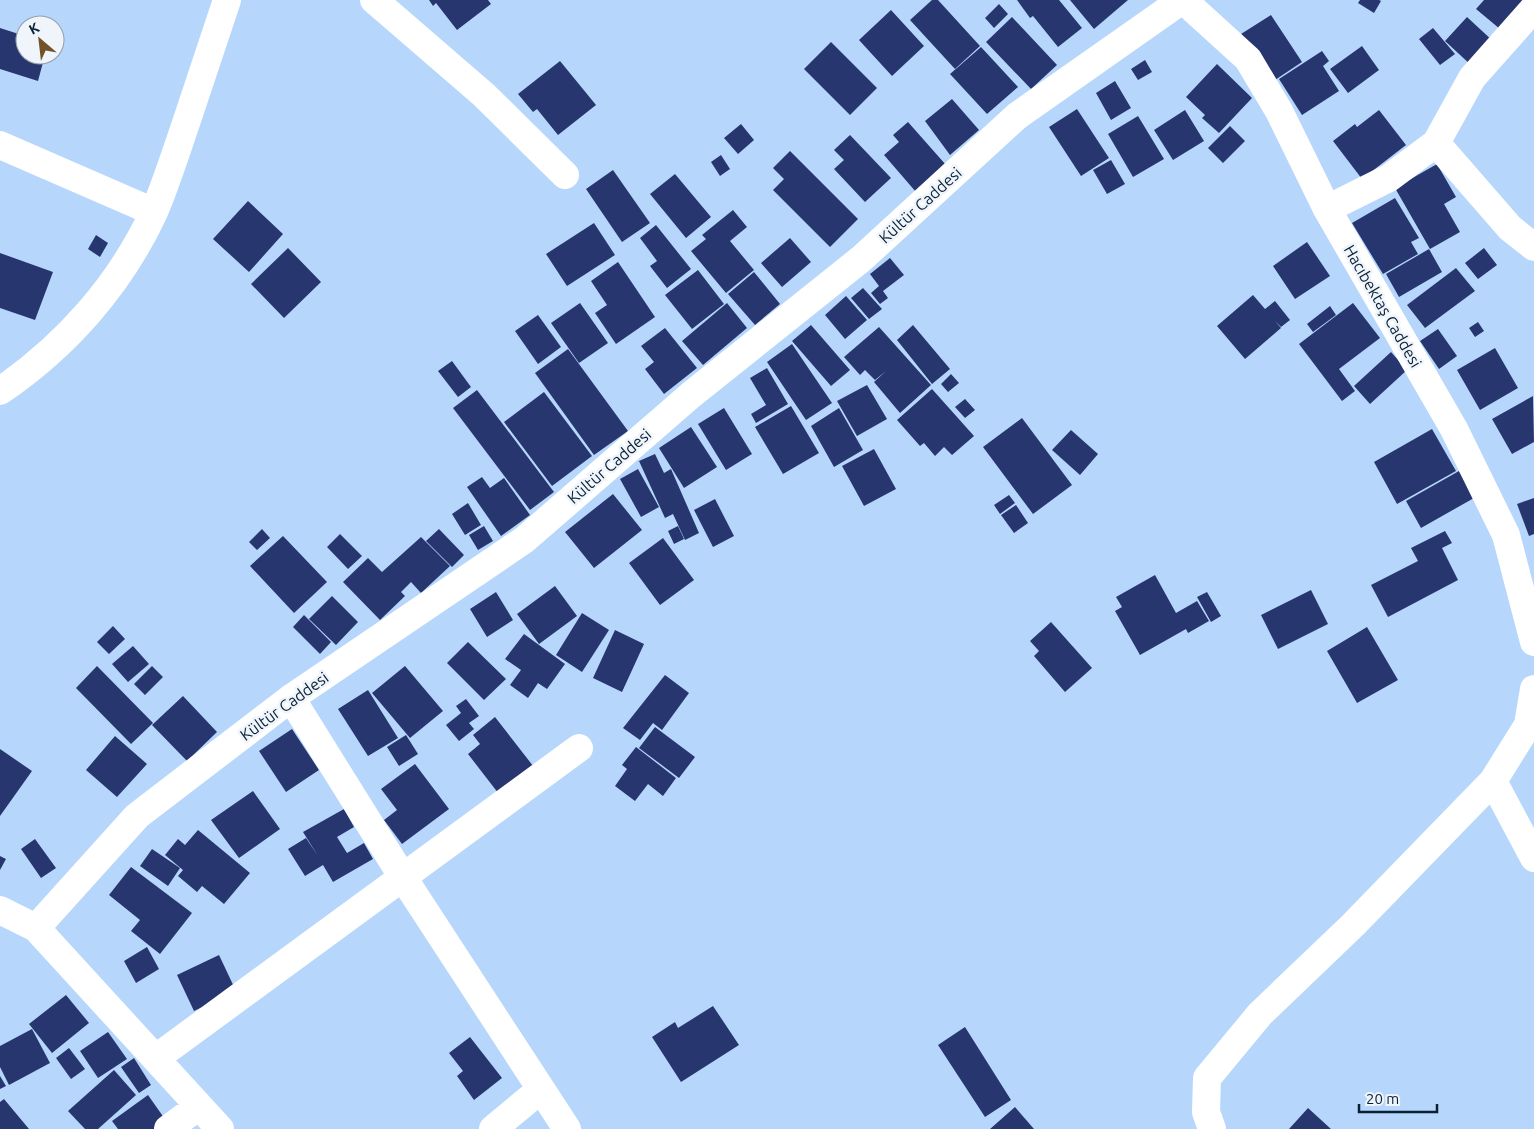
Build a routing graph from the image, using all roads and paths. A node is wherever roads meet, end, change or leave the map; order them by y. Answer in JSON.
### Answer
{"nodes":[{"id":1,"x":227,"y":0,"type":"edge"},
{"id":2,"x":374,"y":0,"type":"edge"},
{"id":3,"x":1182,"y":0,"type":"edge"},
{"id":4,"x":1534,"y":8,"type":"edge"},
{"id":5,"x":1436,"y":143,"type":"junction"},
{"id":6,"x":0,"y":146,"type":"edge"},
{"id":7,"x":565,"y":176,"type":"dead end"},
{"id":8,"x":1328,"y":209,"type":"junction"},
{"id":9,"x":154,"y":212,"type":"junction"},
{"id":10,"x":1534,"y":247,"type":"edge"},
{"id":11,"x":0,"y":391,"type":"edge"},
{"id":12,"x":1534,"y":642,"type":"edge"},
{"id":13,"x":1534,"y":689,"type":"edge"},
{"id":14,"x":291,"y":698,"type":"junction"},
{"id":15,"x":579,"y":748,"type":"dead end"},
{"id":16,"x":1493,"y":781,"type":"junction"},
{"id":17,"x":1534,"y":858,"type":"edge"},
{"id":18,"x":402,"y":876,"type":"junction"},
{"id":19,"x":0,"y":910,"type":"edge"},
{"id":20,"x":36,"y":928,"type":"junction"},
{"id":21,"x":156,"y":1058,"type":"junction"},
{"id":22,"x":540,"y":1090,"type":"junction"},
{"id":23,"x":200,"y":1106,"type":"junction"},
{"id":24,"x":168,"y":1129,"type":"edge"},
{"id":25,"x":220,"y":1129,"type":"edge"},
{"id":26,"x":492,"y":1129,"type":"edge"},
{"id":27,"x":567,"y":1129,"type":"edge"},
{"id":28,"x":1212,"y":1129,"type":"edge"}],
"edges":[{"from":1,"to":9,"type":"street"},
{"from":2,"to":7,"type":"street"},
{"from":3,"to":8,"type":"street","name":"Hacıbektaş Caddesi"},
{"from":3,"to":14,"type":"street","name":"Kültür Caddesi"},
{"from":4,"to":5,"type":"street"},
{"from":5,"to":8,"type":"street"},
{"from":5,"to":10,"type":"street"},
{"from":6,"to":9,"type":"street"},
{"from":8,"to":12,"type":"street","name":"Hacıbektaş Caddesi"},
{"from":9,"to":11,"type":"street"},
{"from":13,"to":16,"type":"street"},
{"from":14,"to":18,"type":"street"},
{"from":14,"to":20,"type":"street","name":"Kültür Caddesi"},
{"from":15,"to":18,"type":"street"},
{"from":16,"to":17,"type":"street"},
{"from":16,"to":28,"type":"street"},
{"from":18,"to":21,"type":"street"},
{"from":18,"to":22,"type":"street"},
{"from":19,"to":20,"type":"street"},
{"from":20,"to":21,"type":"street"},
{"from":21,"to":23,"type":"street"},
{"from":22,"to":26,"type":"street"},
{"from":22,"to":27,"type":"street"},
{"from":23,"to":24,"type":"street"},
{"from":23,"to":25,"type":"street"}]}
